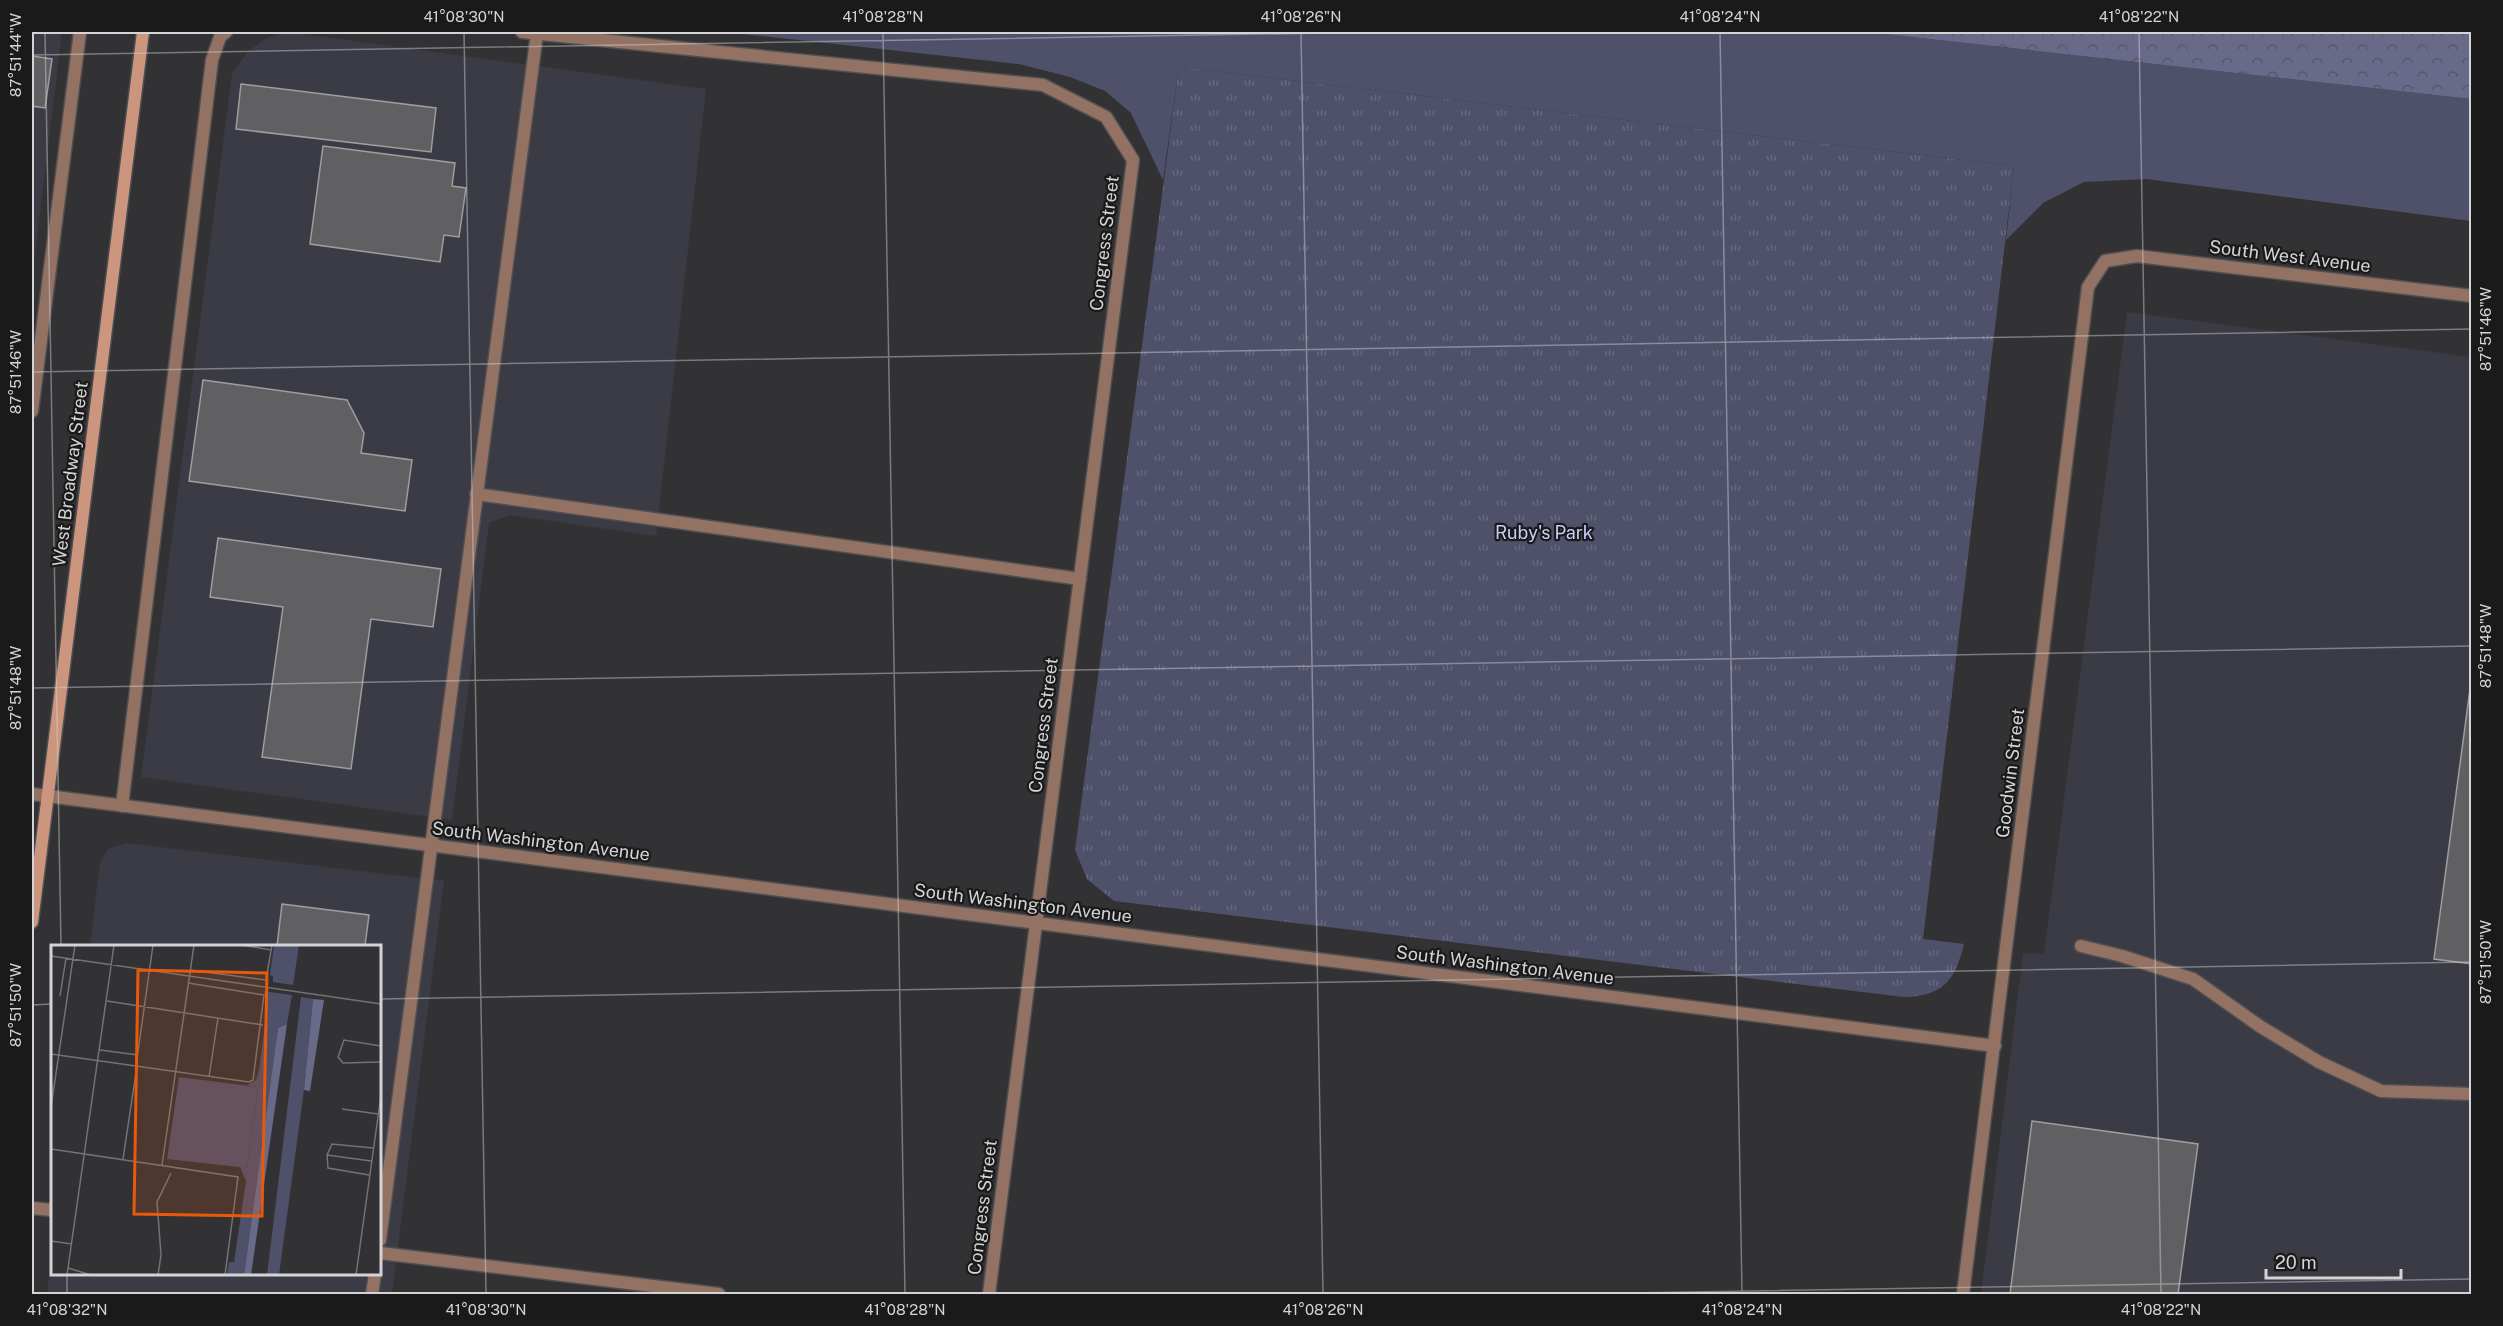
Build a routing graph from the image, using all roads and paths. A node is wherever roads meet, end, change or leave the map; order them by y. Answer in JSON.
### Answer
{"nodes":[{"id":1,"x":80,"y":32,"type":"edge"},
{"id":2,"x":143,"y":32,"type":"edge"},
{"id":3,"x":226,"y":32,"type":"edge"},
{"id":4,"x":522,"y":32,"type":"edge"},
{"id":5,"x":537,"y":33,"type":"junction"},
{"id":6,"x":2105,"y":261,"type":"joint"},
{"id":7,"x":2472,"y":296,"type":"edge"},
{"id":8,"x":32,"y":411,"type":"edge"},
{"id":9,"x":476,"y":495,"type":"junction"},
{"id":10,"x":1080,"y":579,"type":"junction"},
{"id":11,"x":32,"y":794,"type":"edge"},
{"id":12,"x":47,"y":796,"type":"junction"},
{"id":13,"x":122,"y":806,"type":"junction"},
{"id":14,"x":430,"y":845,"type":"junction"},
{"id":15,"x":32,"y":922,"type":"edge"},
{"id":16,"x":1036,"y":923,"type":"junction"},
{"id":17,"x":2081,"y":946,"type":"dead end"},
{"id":18,"x":1995,"y":1046,"type":"junction"},
{"id":19,"x":2472,"y":1094,"type":"edge"},
{"id":20,"x":32,"y":1208,"type":"edge"},
{"id":21,"x":51,"y":1210,"type":"edge"},
{"id":22,"x":381,"y":1232,"type":"edge"},
{"id":23,"x":381,"y":1253,"type":"edge"},
{"id":24,"x":375,"y":1275,"type":"edge"},
{"id":25,"x":372,"y":1294,"type":"edge"},
{"id":26,"x":719,"y":1294,"type":"edge"},
{"id":27,"x":989,"y":1294,"type":"edge"},
{"id":28,"x":1963,"y":1294,"type":"edge"}],
"edges":[{"from":1,"to":8,"type":"street"},
{"from":2,"to":12,"type":"main road","name":"West Broadway Street"},
{"from":3,"to":13,"type":"street"},
{"from":4,"to":5,"type":"street"},
{"from":5,"to":9,"type":"street"},
{"from":5,"to":10,"type":"street","name":"Congress Street"},
{"from":6,"to":7,"type":"street","name":"South West Avenue"},
{"from":6,"to":18,"type":"street","name":"Goodwin Street"},
{"from":9,"to":10,"type":"street"},
{"from":9,"to":14,"type":"street"},
{"from":10,"to":16,"type":"street","name":"Congress Street"},
{"from":11,"to":12,"type":"street","name":"South Washington Avenue"},
{"from":12,"to":13,"type":"street","name":"South Washington Avenue"},
{"from":12,"to":15,"type":"main road","name":"West Broadway Street"},
{"from":13,"to":14,"type":"street","name":"South Washington Avenue"},
{"from":14,"to":16,"type":"street","name":"South Washington Avenue"},
{"from":14,"to":22,"type":"street"},
{"from":16,"to":18,"type":"street","name":"South Washington Avenue"},
{"from":16,"to":27,"type":"street","name":"Congress Street"},
{"from":17,"to":19,"type":"street"},
{"from":18,"to":28,"type":"street","name":"Goodwin Street"},
{"from":20,"to":21,"type":"street"},
{"from":23,"to":26,"type":"street"},
{"from":24,"to":25,"type":"street"}]}
